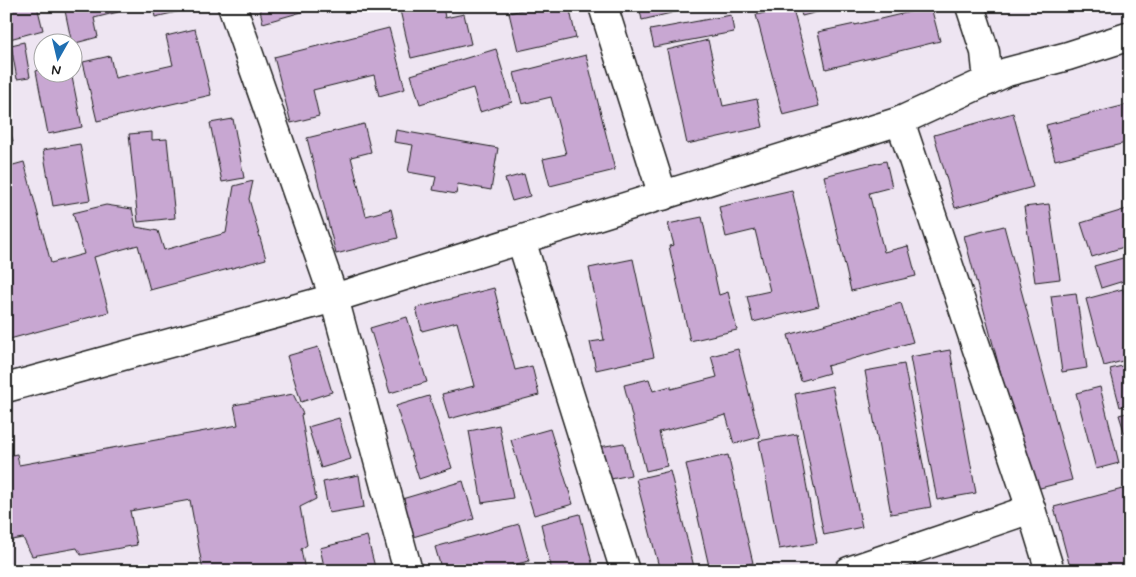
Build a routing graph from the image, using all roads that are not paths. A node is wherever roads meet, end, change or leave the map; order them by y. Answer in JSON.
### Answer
{"nodes":[{"id":1,"x":232,"y":6,"type":"edge"},
{"id":2,"x":602,"y":6,"type":"edge"},
{"id":3,"x":970,"y":6,"type":"edge"},
{"id":4,"x":1130,"y":36,"type":"edge"},
{"id":5,"x":988,"y":81,"type":"junction"},
{"id":6,"x":900,"y":121,"type":"junction"},
{"id":7,"x":663,"y":196,"type":"junction"},
{"id":8,"x":521,"y":240,"type":"junction"},
{"id":9,"x":334,"y":298,"type":"junction"},
{"id":10,"x":6,"y":388,"type":"edge"},
{"id":11,"x":1031,"y":509,"type":"junction"},
{"id":12,"x":408,"y":571,"type":"edge"},
{"id":13,"x":625,"y":571,"type":"edge"},
{"id":14,"x":849,"y":571,"type":"edge"},
{"id":15,"x":1050,"y":571,"type":"edge"}],
"edges":[{"from":1,"to":9,"type":"street"},
{"from":2,"to":7,"type":"street"},
{"from":3,"to":5,"type":"street"},
{"from":4,"to":5,"type":"street"},
{"from":5,"to":6,"type":"street"},
{"from":6,"to":7,"type":"street"},
{"from":6,"to":11,"type":"street"},
{"from":7,"to":8,"type":"street"},
{"from":8,"to":9,"type":"street"},
{"from":8,"to":13,"type":"street"},
{"from":9,"to":10,"type":"street"},
{"from":9,"to":12,"type":"street"},
{"from":11,"to":14,"type":"street"},
{"from":11,"to":15,"type":"street"}]}
